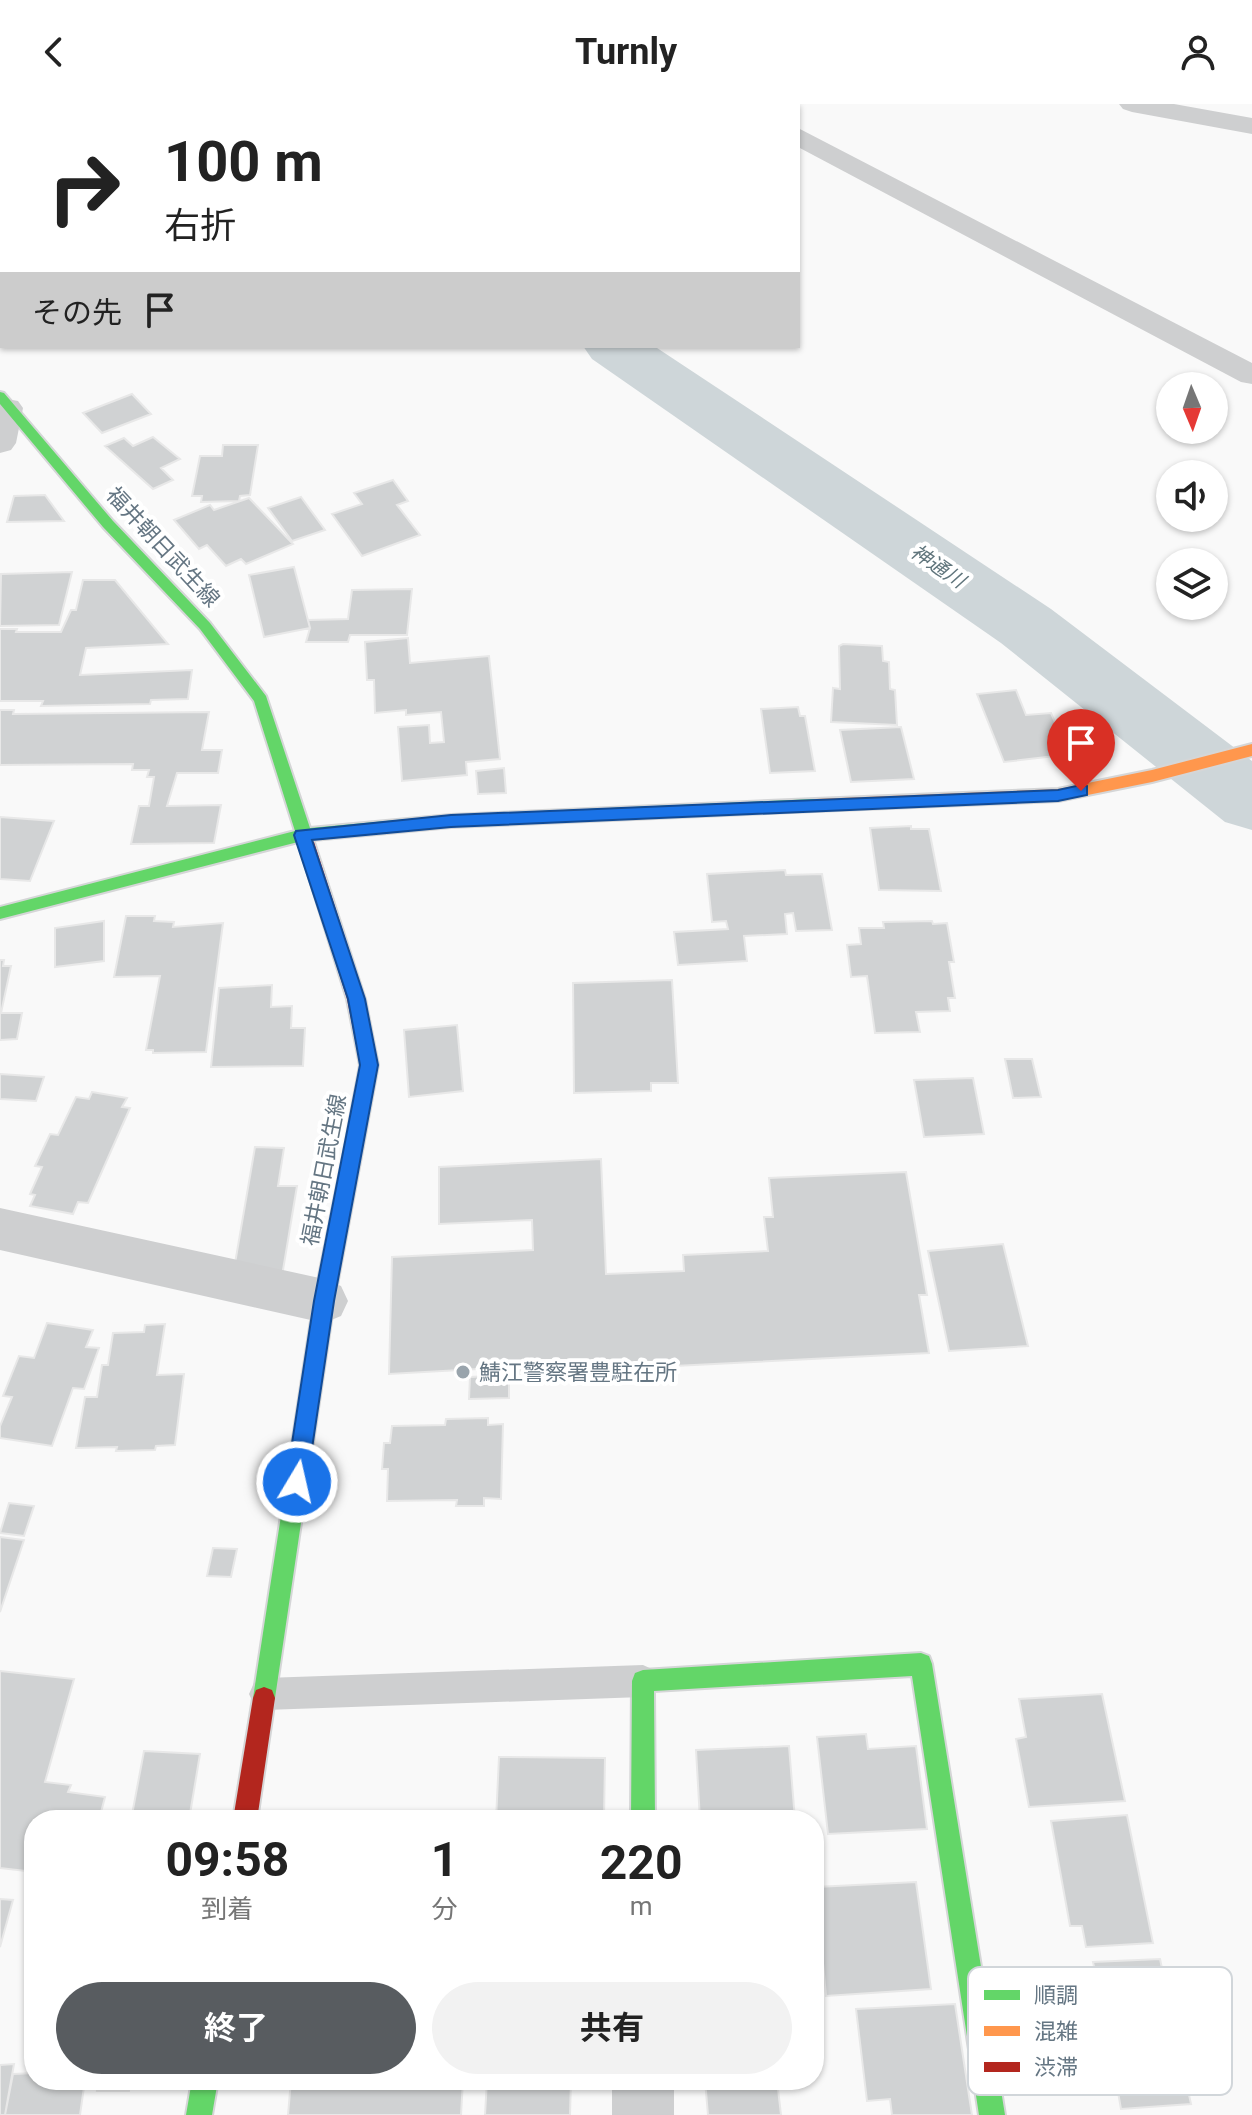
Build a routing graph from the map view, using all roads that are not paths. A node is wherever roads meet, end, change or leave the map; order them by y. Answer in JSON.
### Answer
{"nodes":[{"id":1,"x":1132,"y":104,"type":"edge"},
{"id":2,"x":1252,"y":126,"type":"edge"},
{"id":3,"x":800,"y":137,"type":"edge"},
{"id":4,"x":1252,"y":375,"type":"edge"},
{"id":5,"x":4,"y":402,"type":"edge"},
{"id":6,"x":0,"y":443,"type":"edge"},
{"id":7,"x":1250,"y":751,"type":"edge"},
{"id":8,"x":302,"y":835,"type":"junction"},
{"id":9,"x":0,"y":913,"type":"edge"},
{"id":10,"x":0,"y":1229,"type":"edge"},
{"id":11,"x":324,"y":1301,"type":"junction"},
{"id":12,"x":643,"y":1681,"type":"junction"},
{"id":13,"x":265,"y":1694,"type":"junction"},
{"id":14,"x":247,"y":1810,"type":"edge"},
{"id":15,"x":643,"y":1810,"type":"edge"},
{"id":16,"x":969,"y":1967,"type":"edge"},
{"id":17,"x":203,"y":2090,"type":"edge"},
{"id":18,"x":643,"y":2090,"type":"edge"},
{"id":19,"x":989,"y":2095,"type":"edge"},
{"id":20,"x":199,"y":2115,"type":"edge"},
{"id":21,"x":643,"y":2115,"type":"edge"},
{"id":22,"x":992,"y":2115,"type":"edge"}],
"edges":[{"from":1,"to":2,"type":"street"},
{"from":3,"to":4,"type":"street"},
{"from":5,"to":6,"type":"street"},
{"from":5,"to":8,"type":"street","name":"福井朝日武生線"},
{"from":7,"to":8,"type":"street"},
{"from":8,"to":9,"type":"street"},
{"from":8,"to":11,"type":"street","name":"福井朝日武生線"},
{"from":10,"to":11,"type":"street"},
{"from":11,"to":13,"type":"street","name":"福井朝日武生線"},
{"from":12,"to":13,"type":"lane"},
{"from":12,"to":15,"type":"street"},
{"from":12,"to":16,"type":"street"},
{"from":13,"to":14,"type":"street","name":"福井朝日武生線"},
{"from":17,"to":20,"type":"street"},
{"from":18,"to":21,"type":"street"},
{"from":19,"to":22,"type":"street"}]}
